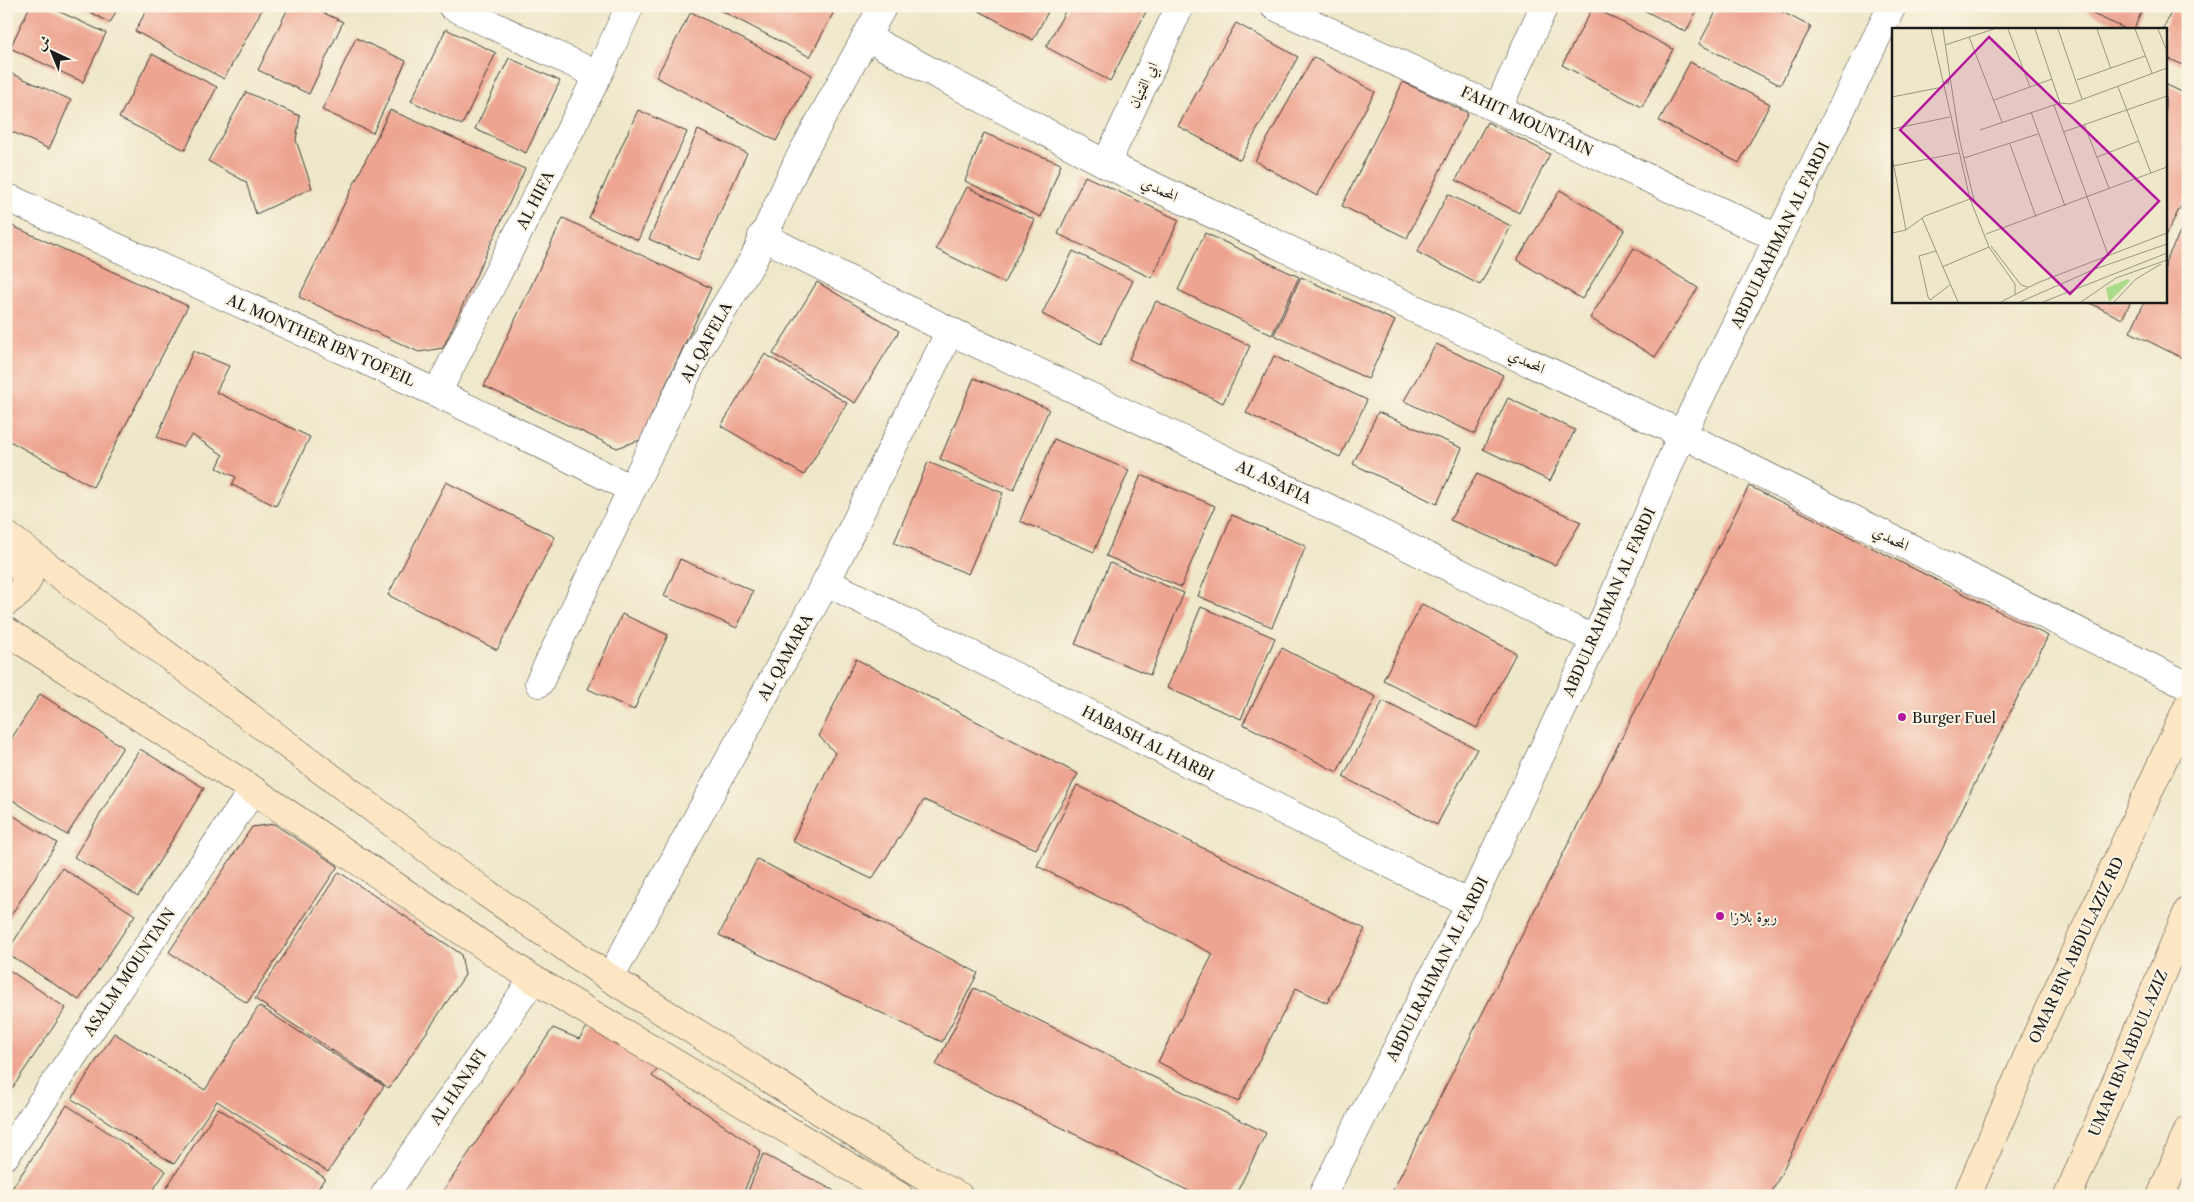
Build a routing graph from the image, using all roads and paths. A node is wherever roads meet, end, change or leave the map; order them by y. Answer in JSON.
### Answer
{"nodes":[{"id":1,"x":452,"y":6,"type":"edge"},
{"id":2,"x":630,"y":6,"type":"edge"},
{"id":3,"x":883,"y":6,"type":"edge"},
{"id":4,"x":1180,"y":6,"type":"edge"},
{"id":5,"x":1274,"y":6,"type":"edge"},
{"id":6,"x":1544,"y":6,"type":"edge"},
{"id":7,"x":1892,"y":6,"type":"edge"},
{"id":8,"x":866,"y":37,"type":"junction"},
{"id":9,"x":598,"y":75,"type":"junction"},
{"id":10,"x":1498,"y":108,"type":"junction"},
{"id":11,"x":1106,"y":164,"type":"junction"},
{"id":12,"x":6,"y":197,"type":"edge"},
{"id":13,"x":762,"y":236,"type":"junction"},
{"id":14,"x":1778,"y":238,"type":"junction"},
{"id":15,"x":950,"y":331,"type":"junction"},
{"id":16,"x":437,"y":393,"type":"junction"},
{"id":17,"x":1682,"y":434,"type":"junction"},
{"id":18,"x":632,"y":489,"type":"junction"},
{"id":19,"x":6,"y":535,"type":"edge"},
{"id":20,"x":6,"y":544,"type":"edge"},
{"id":21,"x":826,"y":582,"type":"junction"},
{"id":22,"x":6,"y":602,"type":"edge"},
{"id":23,"x":8,"y":636,"type":"edge"},
{"id":24,"x":1595,"y":640,"type":"junction"},
{"id":25,"x":539,"y":683,"type":"dead end"},
{"id":26,"x":2188,"y":686,"type":"edge"},
{"id":27,"x":2188,"y":706,"type":"edge"},
{"id":28,"x":252,"y":790,"type":"junction"},
{"id":29,"x":1470,"y":904,"type":"junction"},
{"id":30,"x":2188,"y":911,"type":"edge"},
{"id":31,"x":532,"y":978,"type":"junction"},
{"id":32,"x":610,"y":978,"type":"junction"},
{"id":33,"x":2188,"y":1130,"type":"edge"},
{"id":34,"x":6,"y":1155,"type":"edge"},
{"id":35,"x":384,"y":1196,"type":"edge"},
{"id":36,"x":899,"y":1196,"type":"edge"},
{"id":37,"x":959,"y":1196,"type":"edge"},
{"id":38,"x":1322,"y":1196,"type":"edge"},
{"id":39,"x":1967,"y":1196,"type":"edge"},
{"id":40,"x":2068,"y":1196,"type":"edge"},
{"id":41,"x":2161,"y":1196,"type":"edge"}],
"edges":[{"from":1,"to":9,"type":"street"},
{"from":2,"to":9,"type":"street","name":"AL HIFA"},
{"from":3,"to":8,"type":"street","name":"AL QAFELA"},
{"from":4,"to":11,"type":"street","name":"ابي الفتيان"},
{"from":5,"to":10,"type":"street","name":"FAHIT MOUNTAIN"},
{"from":6,"to":10,"type":"street"},
{"from":7,"to":14,"type":"street","name":"ABDULRAHMAN AL FARDI"},
{"from":8,"to":11,"type":"street","name":"المحمدي"},
{"from":8,"to":13,"type":"street","name":"AL QAFELA"},
{"from":9,"to":16,"type":"street","name":"AL HIFA"},
{"from":10,"to":14,"type":"street","name":"FAHIT MOUNTAIN"},
{"from":11,"to":17,"type":"street","name":"المحمدي"},
{"from":12,"to":16,"type":"street","name":"AL MONTHER IBN TOFEIL"},
{"from":13,"to":15,"type":"street","name":"AL ASAFIA"},
{"from":13,"to":18,"type":"street","name":"AL QAFELA"},
{"from":14,"to":17,"type":"street","name":"ABDULRAHMAN AL FARDI"},
{"from":15,"to":21,"type":"street","name":"AL QAMARA"},
{"from":15,"to":24,"type":"street","name":"AL ASAFIA"},
{"from":16,"to":18,"type":"street","name":"AL MONTHER IBN TOFEIL"},
{"from":17,"to":24,"type":"street","name":"ABDULRAHMAN AL FARDI"},
{"from":17,"to":26,"type":"street","name":"المحمدي"},
{"from":18,"to":25,"type":"street","name":"AL QAFELA"},
{"from":19,"to":32,"type":"street"},
{"from":20,"to":22,"type":"street"},
{"from":21,"to":29,"type":"street","name":"HABASH AL HARBI"},
{"from":21,"to":32,"type":"street","name":"AL QAMARA"},
{"from":23,"to":28,"type":"street"},
{"from":24,"to":29,"type":"street","name":"ABDULRAHMAN AL FARDI"},
{"from":27,"to":39,"type":"street","name":"OMAR BIN ABDULAZIZ RD"},
{"from":28,"to":31,"type":"street"},
{"from":28,"to":34,"type":"street","name":"ASALM MOUNTAIN"},
{"from":29,"to":38,"type":"street","name":"ABDULRAHMAN AL FARDI"},
{"from":30,"to":40,"type":"street","name":"UMAR IBN ABDUL AZIZ"},
{"from":31,"to":35,"type":"street","name":"AL HANAFI"},
{"from":31,"to":36,"type":"street"},
{"from":32,"to":37,"type":"street"},
{"from":33,"to":41,"type":"street"}]}
